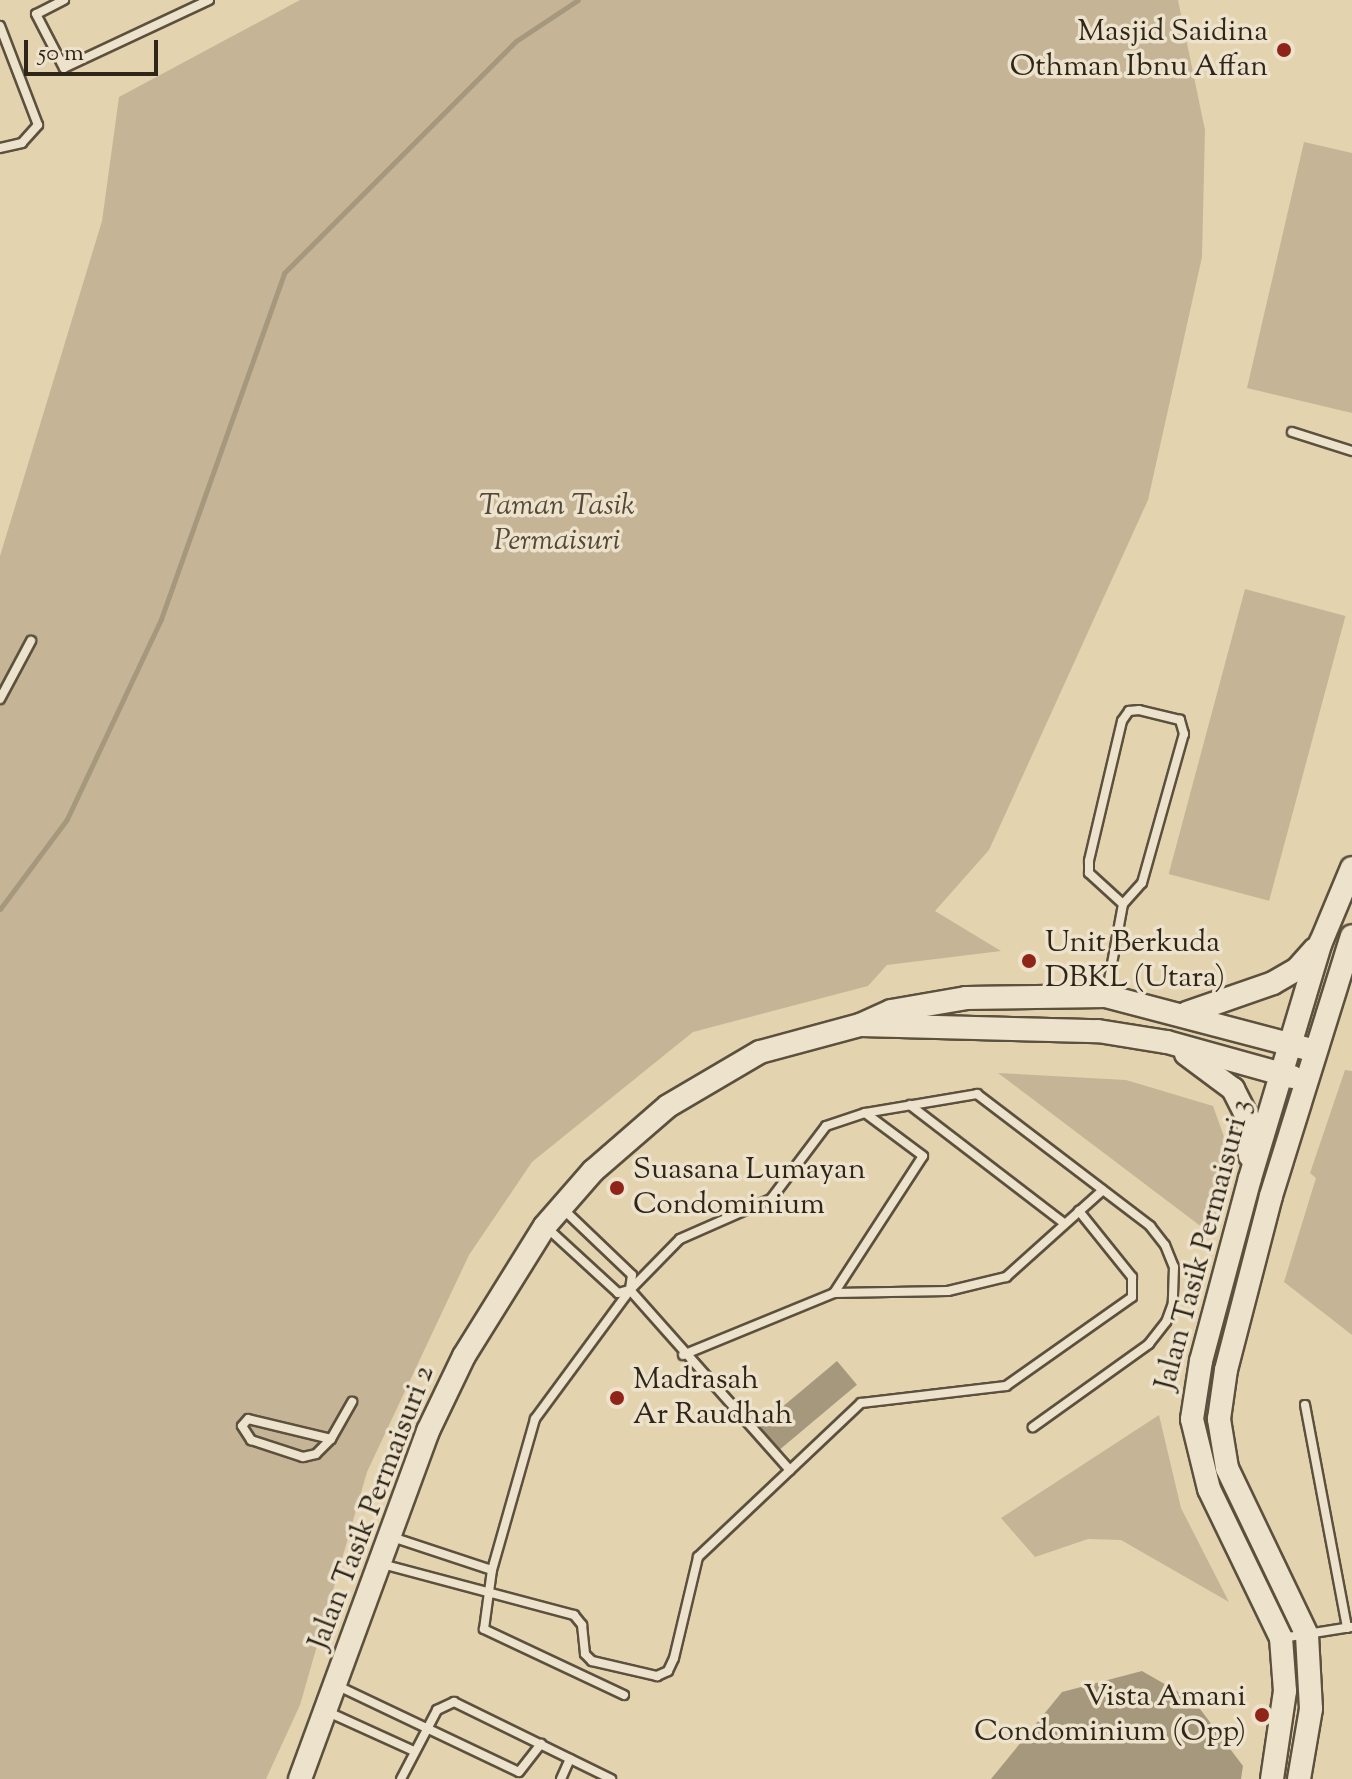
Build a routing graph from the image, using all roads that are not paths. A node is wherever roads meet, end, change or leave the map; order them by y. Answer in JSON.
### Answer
{"nodes":[{"id":1,"x":64,"y":0,"type":"edge"},
{"id":2,"x":209,"y":0,"type":"edge"},
{"id":3,"x":0,"y":26,"type":"edge"},
{"id":4,"x":0,"y":148,"type":"edge"},
{"id":5,"x":1292,"y":432,"type":"dead end"},
{"id":6,"x":1352,"y":451,"type":"edge"},
{"id":7,"x":31,"y":641,"type":"dead end"},
{"id":8,"x":0,"y":699,"type":"edge"},
{"id":9,"x":1352,"y":868,"type":"edge"},
{"id":10,"x":1123,"y":904,"type":"junction"},
{"id":11,"x":1352,"y":936,"type":"edge"},
{"id":12,"x":1321,"y":942,"type":"junction"},
{"id":13,"x":1106,"y":996,"type":"junction"},
{"id":14,"x":1186,"y":1013,"type":"junction"},
{"id":15,"x":860,"y":1025,"type":"junction"},
{"id":16,"x":1167,"y":1042,"type":"junction"},
{"id":17,"x":1290,"y":1044,"type":"junction"},
{"id":18,"x":1315,"y":1051,"type":"junction"},
{"id":19,"x":1281,"y":1074,"type":"junction"},
{"id":20,"x":1305,"y":1081,"type":"junction"},
{"id":21,"x":910,"y":1105,"type":"junction"},
{"id":22,"x":865,"y":1113,"type":"junction"},
{"id":23,"x":1250,"y":1178,"type":"junction"},
{"id":24,"x":1103,"y":1190,"type":"junction"},
{"id":25,"x":561,"y":1206,"type":"junction"},
{"id":26,"x":1079,"y":1211,"type":"junction"},
{"id":27,"x":1065,"y":1224,"type":"junction"},
{"id":28,"x":545,"y":1226,"type":"junction"},
{"id":29,"x":630,"y":1290,"type":"junction"},
{"id":30,"x":834,"y":1293,"type":"junction"},
{"id":31,"x":683,"y":1355,"type":"junction"},
{"id":32,"x":352,"y":1402,"type":"dead end"},
{"id":33,"x":1305,"y":1405,"type":"dead end"},
{"id":34,"x":1033,"y":1427,"type":"dead end"},
{"id":35,"x":331,"y":1439,"type":"junction"},
{"id":36,"x":790,"y":1470,"type":"junction"},
{"id":37,"x":391,"y":1537,"type":"junction"},
{"id":38,"x":382,"y":1564,"type":"junction"},
{"id":39,"x":492,"y":1570,"type":"junction"},
{"id":40,"x":489,"y":1591,"type":"junction"},
{"id":41,"x":1349,"y":1628,"type":"edge"},
{"id":42,"x":1307,"y":1635,"type":"junction"},
{"id":43,"x":1281,"y":1638,"type":"junction"},
{"id":44,"x":338,"y":1686,"type":"junction"},
{"id":45,"x":624,"y":1695,"type":"dead end"},
{"id":46,"x":328,"y":1712,"type":"junction"},
{"id":47,"x":424,"y":1730,"type":"junction"},
{"id":48,"x":541,"y":1744,"type":"junction"},
{"id":49,"x":414,"y":1751,"type":"junction"},
{"id":50,"x":570,"y":1759,"type":"junction"},
{"id":51,"x":300,"y":1779,"type":"edge"},
{"id":52,"x":401,"y":1779,"type":"edge"},
{"id":53,"x":561,"y":1779,"type":"edge"},
{"id":54,"x":611,"y":1779,"type":"edge"},
{"id":55,"x":1272,"y":1779,"type":"edge"},
{"id":56,"x":1299,"y":1779,"type":"edge"}],
"edges":[{"from":1,"to":2,"type":"lane"},
{"from":3,"to":4,"type":"lane"},
{"from":5,"to":6,"type":"lane"},
{"from":7,"to":8,"type":"lane"},
{"from":9,"to":12,"type":"street"},
{"from":10,"to":10,"type":"lane"},
{"from":10,"to":13,"type":"lane"},
{"from":11,"to":18,"type":"street","name":"Jalan Tasik Permaisuri 3"},
{"from":12,"to":14,"type":"street"},
{"from":12,"to":17,"type":"street","name":"Jalan Tasik Permaisuri 3"},
{"from":13,"to":14,"type":"street","name":"Jalan Tasik Permaisuri 2"},
{"from":13,"to":15,"type":"street","name":"Jalan Tasik Permaisuri 2"},
{"from":14,"to":17,"type":"street","name":"Jalan Tasik Permaisuri 2"},
{"from":15,"to":16,"type":"street","name":"Jalan Tasik Permaisuri 2"},
{"from":15,"to":25,"type":"street","name":"Jalan Tasik Permaisuri 2"},
{"from":16,"to":19,"type":"street","name":"Jalan Tasik Permaisuri 2"},
{"from":16,"to":23,"type":"street"},
{"from":17,"to":18,"type":"street","name":"Jalan Tasik Permaisuri 2"},
{"from":17,"to":19,"type":"street","name":"Jalan Tasik Permaisuri 3"},
{"from":18,"to":20,"type":"street","name":"Jalan Tasik Permaisuri 3"},
{"from":19,"to":20,"type":"street","name":"Jalan Tasik Permaisuri 2"},
{"from":19,"to":23,"type":"street","name":"Jalan Tasik Permaisuri 3"},
{"from":20,"to":42,"type":"street","name":"Jalan Tasik Permaisuri 3"},
{"from":21,"to":22,"type":"lane"},
{"from":21,"to":24,"type":"lane"},
{"from":21,"to":27,"type":"lane"},
{"from":22,"to":29,"type":"lane"},
{"from":22,"to":30,"type":"lane"},
{"from":23,"to":43,"type":"street","name":"Jalan Tasik Permaisuri 3"},
{"from":24,"to":26,"type":"lane"},
{"from":24,"to":34,"type":"lane"},
{"from":25,"to":28,"type":"street","name":"Jalan Tasik Permaisuri 2"},
{"from":25,"to":29,"type":"lane"},
{"from":26,"to":27,"type":"lane"},
{"from":26,"to":36,"type":"lane"},
{"from":27,"to":30,"type":"lane"},
{"from":28,"to":29,"type":"lane"},
{"from":28,"to":37,"type":"street","name":"Jalan Tasik Permaisuri 2"},
{"from":29,"to":31,"type":"lane"},
{"from":29,"to":39,"type":"lane"},
{"from":30,"to":31,"type":"lane"},
{"from":31,"to":36,"type":"lane"},
{"from":32,"to":35,"type":"lane"},
{"from":33,"to":41,"type":"lane"},
{"from":35,"to":35,"type":"lane"},
{"from":36,"to":40,"type":"lane"},
{"from":37,"to":38,"type":"street","name":"Jalan Tasik Permaisuri 2"},
{"from":37,"to":39,"type":"lane"},
{"from":38,"to":40,"type":"lane"},
{"from":38,"to":44,"type":"street","name":"Jalan Tasik Permaisuri 2"},
{"from":39,"to":40,"type":"lane"},
{"from":40,"to":45,"type":"lane"},
{"from":41,"to":42,"type":"lane"},
{"from":42,"to":43,"type":"lane"},
{"from":42,"to":56,"type":"street","name":"Jalan Tasik Permaisuri 3"},
{"from":43,"to":55,"type":"street","name":"Jalan Tasik Permaisuri 3"},
{"from":44,"to":46,"type":"street","name":"Jalan Tasik Permaisuri 2"},
{"from":44,"to":47,"type":"lane"},
{"from":46,"to":49,"type":"lane"},
{"from":46,"to":51,"type":"street","name":"Jalan Tasik Permaisuri 2"},
{"from":47,"to":48,"type":"lane"},
{"from":47,"to":48,"type":"lane"},
{"from":47,"to":49,"type":"lane"},
{"from":48,"to":50,"type":"lane"},
{"from":49,"to":52,"type":"lane"},
{"from":50,"to":53,"type":"lane"},
{"from":50,"to":54,"type":"lane"}]}
